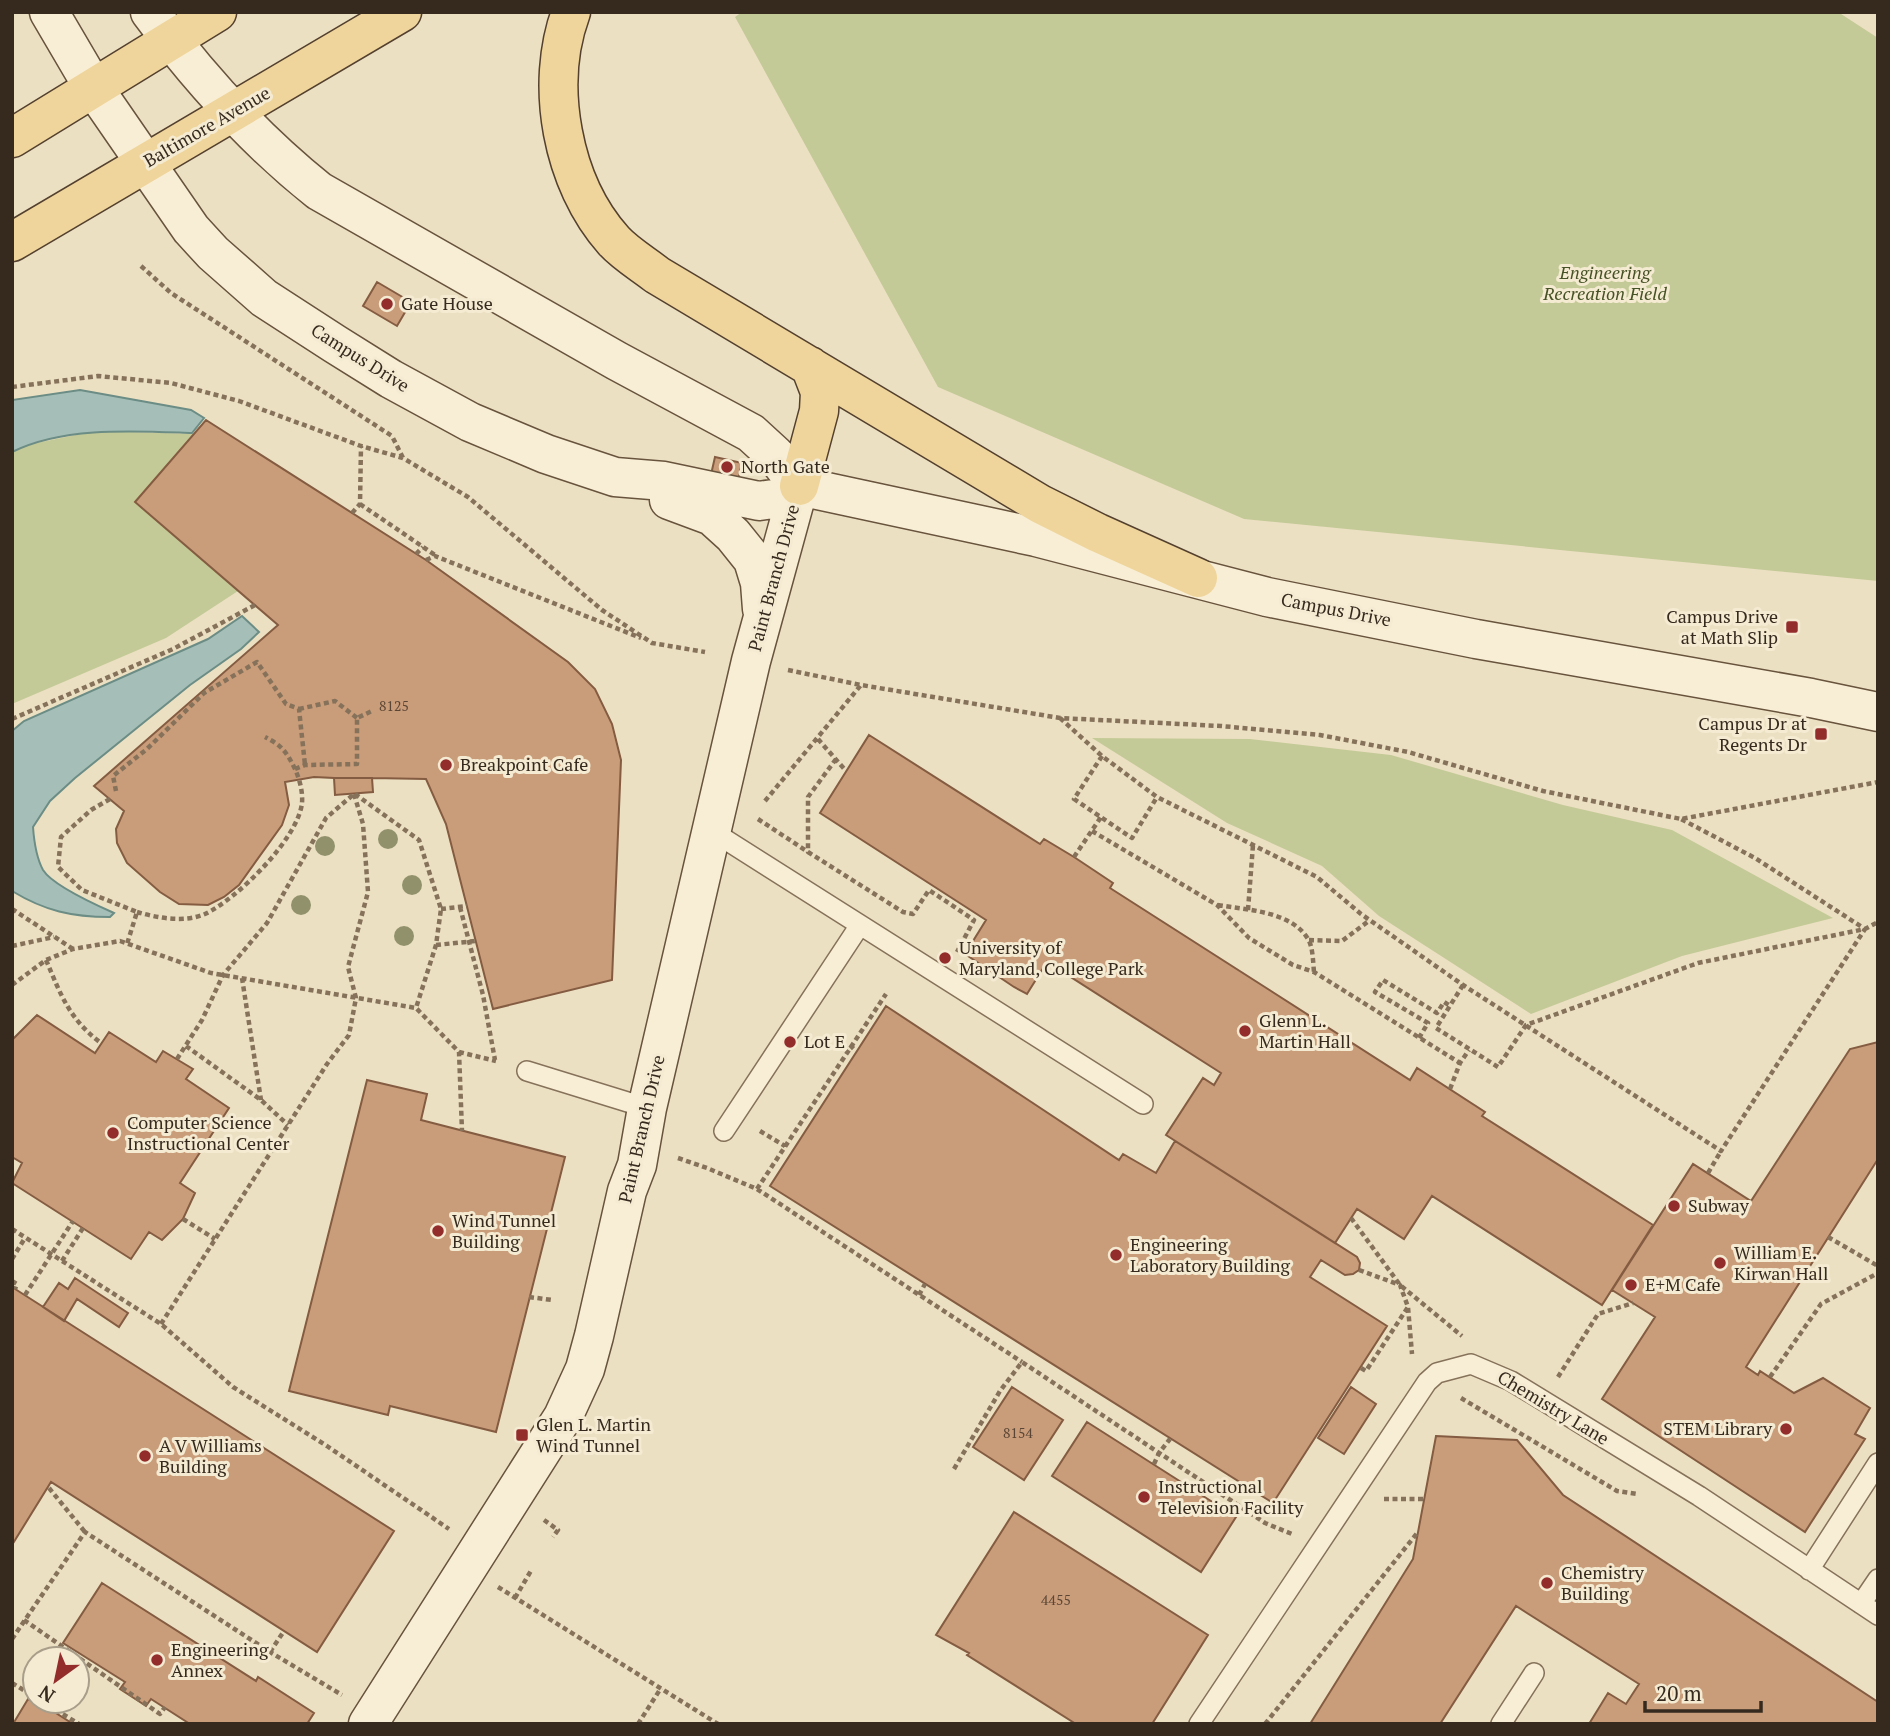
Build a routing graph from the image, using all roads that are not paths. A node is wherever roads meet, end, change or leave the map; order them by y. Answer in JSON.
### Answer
{"nodes":[{"id":1,"x":49,"y":12,"type":"edge"},
{"id":2,"x":217,"y":12,"type":"edge"},
{"id":3,"x":402,"y":12,"type":"edge"},
{"id":4,"x":571,"y":12,"type":"edge"},
{"id":5,"x":160,"y":26,"type":"edge"},
{"id":6,"x":93,"y":87,"type":"junction"},
{"id":7,"x":234,"y":112,"type":"junction"},
{"id":8,"x":12,"y":138,"type":"edge"},
{"id":9,"x":144,"y":164,"type":"junction"},
{"id":10,"x":12,"y":242,"type":"edge"},
{"id":11,"x":810,"y":366,"type":"junction"},
{"id":12,"x":615,"y":477,"type":"junction"},
{"id":13,"x":799,"y":486,"type":"junction"},
{"id":14,"x":1198,"y":578,"type":"junction"},
{"id":15,"x":763,"y":618,"type":"junction"},
{"id":16,"x":1878,"y":712,"type":"edge"},
{"id":17,"x":712,"y":831,"type":"junction"},
{"id":18,"x":860,"y":925,"type":"junction"},
{"id":19,"x":527,"y":1071,"type":"road end"},
{"id":20,"x":1143,"y":1104,"type":"dead end"},
{"id":21,"x":647,"y":1108,"type":"junction"},
{"id":22,"x":724,"y":1131,"type":"dead end"},
{"id":23,"x":1878,"y":1463,"type":"edge"},
{"id":24,"x":1809,"y":1570,"type":"junction"},
{"id":25,"x":1878,"y":1579,"type":"edge"},
{"id":26,"x":1870,"y":1610,"type":"edge"},
{"id":27,"x":1534,"y":1673,"type":"dead end"},
{"id":28,"x":359,"y":1711,"type":"edge"},
{"id":29,"x":1199,"y":1724,"type":"edge"},
{"id":30,"x":1501,"y":1724,"type":"edge"}],
"edges":[{"from":1,"to":6,"type":"street","name":"Campus Drive"},
{"from":2,"to":5,"type":"main road"},
{"from":3,"to":7,"type":"main road","name":"Baltimore Avenue"},
{"from":4,"to":11,"type":"main road"},
{"from":5,"to":6,"type":"main road"},
{"from":5,"to":7,"type":"street"},
{"from":6,"to":8,"type":"main road"},
{"from":6,"to":9,"type":"street","name":"Campus Drive"},
{"from":7,"to":9,"type":"main road","name":"Baltimore Avenue"},
{"from":7,"to":13,"type":"street"},
{"from":9,"to":10,"type":"main road","name":"Baltimore Avenue"},
{"from":9,"to":12,"type":"street","name":"Campus Drive"},
{"from":11,"to":13,"type":"main road"},
{"from":11,"to":14,"type":"main road"},
{"from":12,"to":13,"type":"street","name":"Campus Drive"},
{"from":12,"to":15,"type":"street"},
{"from":13,"to":14,"type":"street","name":"Campus Drive"},
{"from":13,"to":15,"type":"street","name":"Paint Branch Drive"},
{"from":14,"to":16,"type":"street","name":"Campus Drive"},
{"from":15,"to":17,"type":"street","name":"Paint Branch Drive"},
{"from":17,"to":18,"type":"lane"},
{"from":17,"to":21,"type":"street","name":"Paint Branch Drive"},
{"from":18,"to":20,"type":"lane"},
{"from":18,"to":22,"type":"lane"},
{"from":19,"to":21,"type":"lane"},
{"from":21,"to":28,"type":"street","name":"Paint Branch Drive"},
{"from":23,"to":24,"type":"lane"},
{"from":24,"to":26,"type":"lane","name":"Chemistry Lane"},
{"from":24,"to":29,"type":"lane","name":"Chemistry Lane"},
{"from":25,"to":26,"type":"lane"},
{"from":27,"to":30,"type":"lane"}]}
